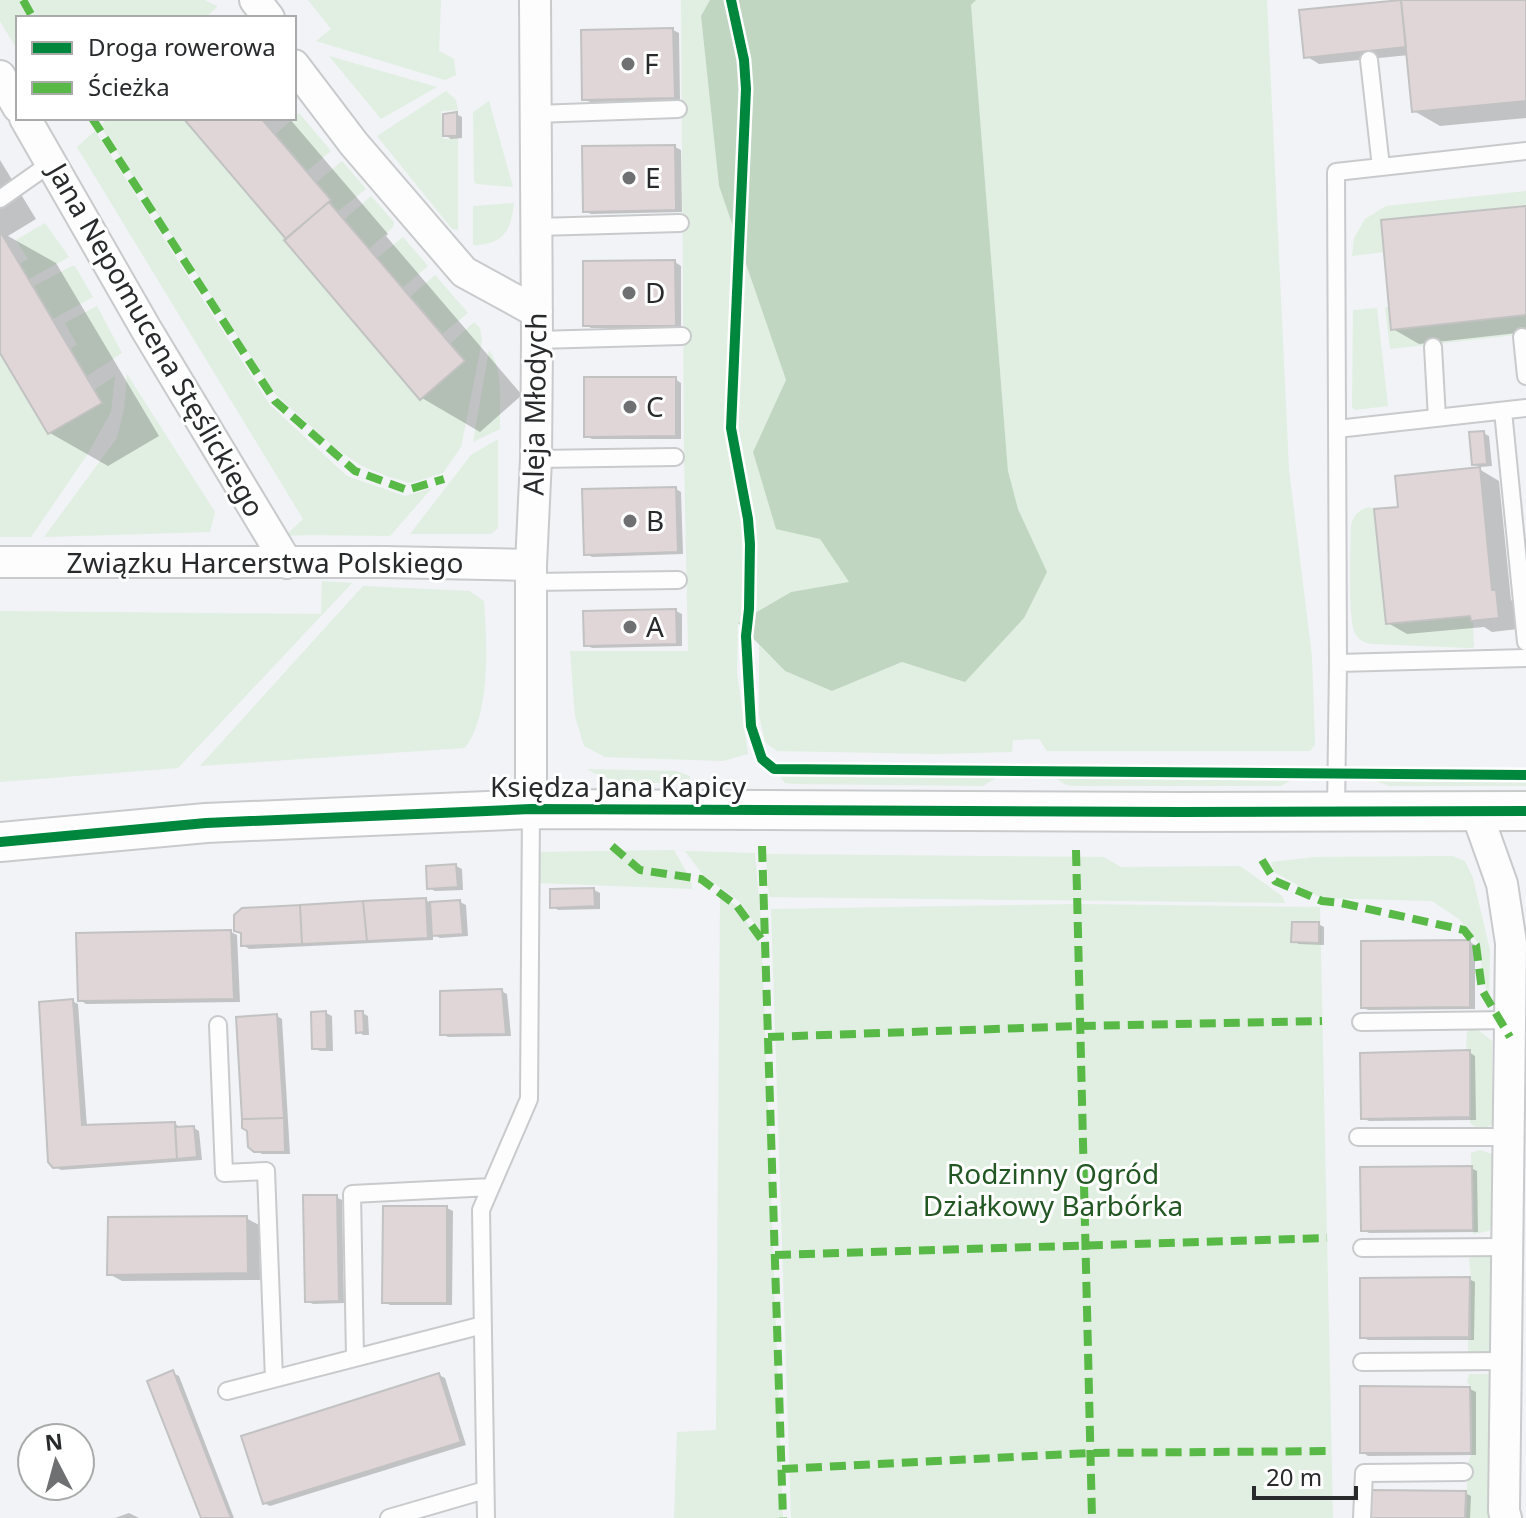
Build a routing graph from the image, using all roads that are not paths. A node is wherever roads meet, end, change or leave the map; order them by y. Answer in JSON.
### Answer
{"nodes":[{"id":1,"x":255,"y":0,"type":"edge"},
{"id":2,"x":535,"y":0,"type":"edge"},
{"id":3,"x":550,"y":0,"type":"edge"},
{"id":4,"x":267,"y":16,"type":"edge"},
{"id":5,"x":1369,"y":60,"type":"dead end"},
{"id":6,"x":296,"y":68,"type":"edge"},
{"id":7,"x":0,"y":76,"type":"edge"},
{"id":8,"x":16,"y":104,"type":"edge"},
{"id":9,"x":678,"y":109,"type":"dead end"},
{"id":10,"x":535,"y":114,"type":"junction"},
{"id":11,"x":26,"y":120,"type":"edge"},
{"id":12,"x":1526,"y":151,"type":"edge"},
{"id":13,"x":51,"y":163,"type":"junction"},
{"id":14,"x":1381,"y":167,"type":"junction"},
{"id":15,"x":0,"y":199,"type":"edge"},
{"id":16,"x":680,"y":223,"type":"dead end"},
{"id":17,"x":537,"y":227,"type":"junction"},
{"id":18,"x":537,"y":326,"type":"junction"},
{"id":19,"x":682,"y":336,"type":"dead end"},
{"id":20,"x":1522,"y":337,"type":"dead end"},
{"id":21,"x":1433,"y":347,"type":"dead end"},
{"id":22,"x":1526,"y":376,"type":"edge"},
{"id":23,"x":1526,"y":408,"type":"edge"},
{"id":24,"x":1503,"y":411,"type":"junction"},
{"id":25,"x":1437,"y":418,"type":"junction"},
{"id":26,"x":1337,"y":429,"type":"junction"},
{"id":27,"x":675,"y":457,"type":"dead end"},
{"id":28,"x":536,"y":459,"type":"junction"},
{"id":29,"x":0,"y":562,"type":"edge"},
{"id":30,"x":287,"y":563,"type":"junction"},
{"id":31,"x":531,"y":574,"type":"junction"},
{"id":32,"x":678,"y":580,"type":"dead end"},
{"id":33,"x":1526,"y":642,"type":"edge"},
{"id":34,"x":1526,"y":658,"type":"edge"},
{"id":35,"x":1338,"y":663,"type":"junction"},
{"id":36,"x":531,"y":809,"type":"junction"},
{"id":37,"x":1336,"y":811,"type":"junction"},
{"id":38,"x":1476,"y":811,"type":"junction"},
{"id":39,"x":1526,"y":811,"type":"edge"},
{"id":40,"x":0,"y":842,"type":"edge"},
{"id":41,"x":1510,"y":1020,"type":"junction"},
{"id":42,"x":1361,"y":1022,"type":"dead end"},
{"id":43,"x":218,"y":1025,"type":"dead end"},
{"id":44,"x":1358,"y":1137,"type":"dead end"},
{"id":45,"x":1509,"y":1137,"type":"junction"},
{"id":46,"x":491,"y":1187,"type":"junction"},
{"id":47,"x":1506,"y":1247,"type":"junction"},
{"id":48,"x":1362,"y":1248,"type":"dead end"},
{"id":49,"x":483,"y":1325,"type":"junction"},
{"id":50,"x":355,"y":1357,"type":"junction"},
{"id":51,"x":1505,"y":1361,"type":"junction"},
{"id":52,"x":1362,"y":1362,"type":"dead end"},
{"id":53,"x":274,"y":1379,"type":"junction"},
{"id":54,"x":227,"y":1391,"type":"dead end"},
{"id":55,"x":1464,"y":1472,"type":"dead end"},
{"id":56,"x":485,"y":1490,"type":"junction"},
{"id":57,"x":389,"y":1518,"type":"edge"},
{"id":58,"x":486,"y":1518,"type":"edge"},
{"id":59,"x":1362,"y":1518,"type":"edge"},
{"id":60,"x":1506,"y":1518,"type":"edge"}],
"edges":[{"from":1,"to":4,"type":"street"},
{"from":2,"to":3,"type":"lane"},
{"from":2,"to":10,"type":"street","name":"Aleja Młodych"},
{"from":5,"to":14,"type":"lane"},
{"from":6,"to":18,"type":"street"},
{"from":7,"to":8,"type":"street"},
{"from":9,"to":10,"type":"lane"},
{"from":10,"to":17,"type":"street","name":"Aleja Młodych"},
{"from":11,"to":13,"type":"street","name":"Jana Nepomucena Stęślickiego"},
{"from":12,"to":14,"type":"lane"},
{"from":13,"to":15,"type":"lane"},
{"from":13,"to":30,"type":"street","name":"Jana Nepomucena Stęślickiego"},
{"from":14,"to":26,"type":"lane"},
{"from":16,"to":17,"type":"lane"},
{"from":17,"to":18,"type":"street","name":"Aleja Młodych"},
{"from":18,"to":19,"type":"lane"},
{"from":18,"to":28,"type":"street","name":"Aleja Młodych"},
{"from":20,"to":22,"type":"lane"},
{"from":21,"to":25,"type":"lane"},
{"from":23,"to":24,"type":"lane"},
{"from":24,"to":25,"type":"lane"},
{"from":24,"to":33,"type":"lane"},
{"from":25,"to":26,"type":"lane"},
{"from":26,"to":35,"type":"lane"},
{"from":27,"to":28,"type":"lane"},
{"from":28,"to":31,"type":"street","name":"Aleja Młodych"},
{"from":29,"to":30,"type":"street","name":"Związku Harcerstwa Polskiego"},
{"from":30,"to":31,"type":"street","name":"Związku Harcerstwa Polskiego"},
{"from":31,"to":32,"type":"lane"},
{"from":31,"to":36,"type":"street","name":"Aleja Młodych"},
{"from":34,"to":35,"type":"lane"},
{"from":35,"to":37,"type":"lane"},
{"from":36,"to":37,"type":"street","name":"Księdza Jana Kapicy"},
{"from":36,"to":40,"type":"street","name":"Księdza Jana Kapicy"},
{"from":36,"to":46,"type":"lane"},
{"from":37,"to":38,"type":"street","name":"Księdza Jana Kapicy"},
{"from":38,"to":39,"type":"street","name":"Księdza Jana Kapicy"},
{"from":38,"to":41,"type":"street"},
{"from":41,"to":42,"type":"lane"},
{"from":41,"to":45,"type":"street"},
{"from":43,"to":53,"type":"lane"},
{"from":44,"to":45,"type":"lane"},
{"from":45,"to":47,"type":"street"},
{"from":46,"to":49,"type":"lane"},
{"from":46,"to":50,"type":"lane"},
{"from":47,"to":48,"type":"lane"},
{"from":47,"to":51,"type":"street"},
{"from":49,"to":50,"type":"lane"},
{"from":49,"to":56,"type":"lane"},
{"from":50,"to":53,"type":"lane"},
{"from":51,"to":52,"type":"lane"},
{"from":51,"to":60,"type":"street"},
{"from":53,"to":54,"type":"lane"},
{"from":55,"to":59,"type":"lane"},
{"from":56,"to":57,"type":"lane"},
{"from":56,"to":58,"type":"lane"}]}
